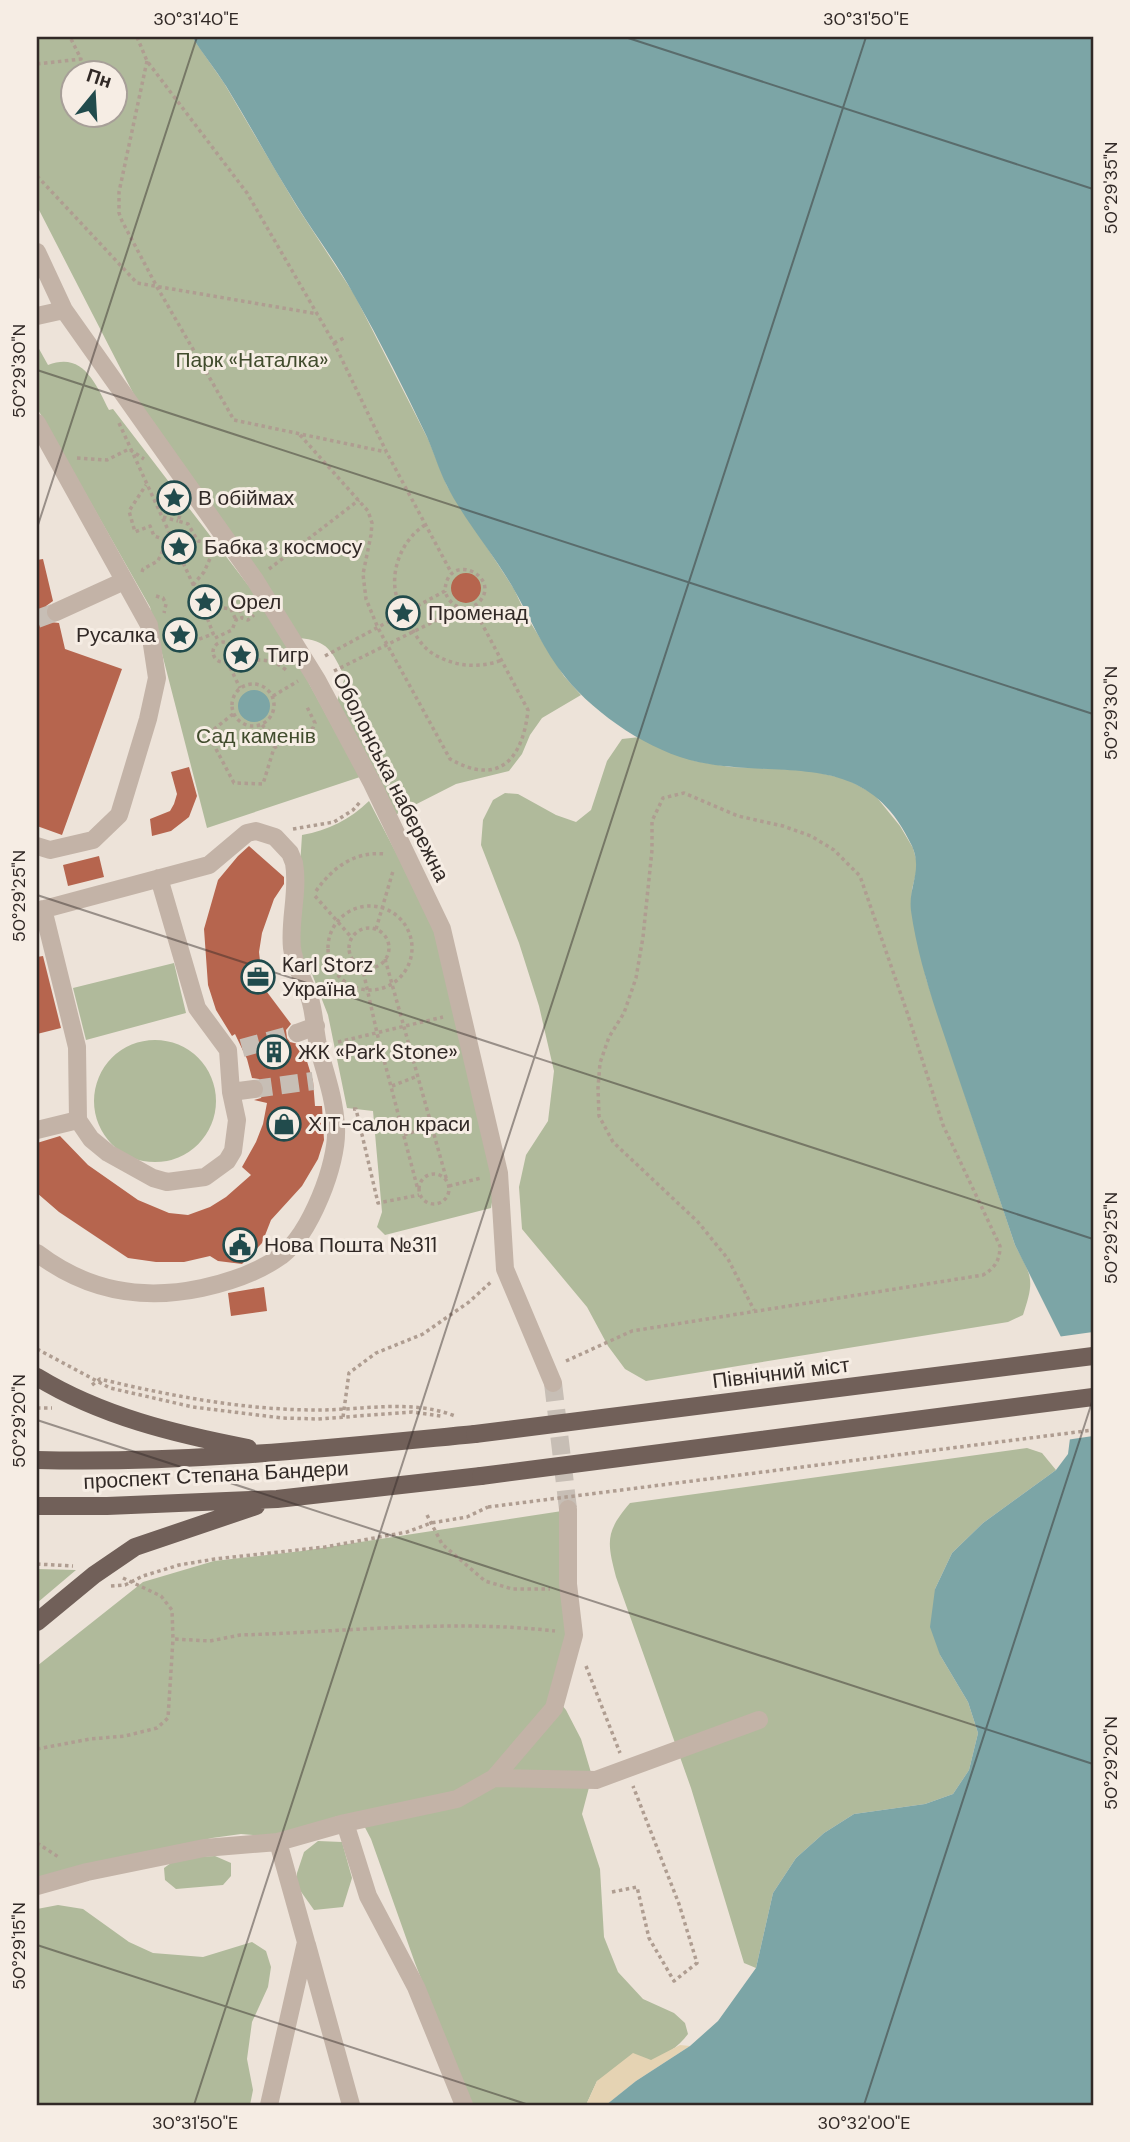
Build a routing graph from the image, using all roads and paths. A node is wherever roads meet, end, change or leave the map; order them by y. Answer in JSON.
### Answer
{"nodes":[{"id":1,"x":71,"y":37,"type":"edge"},
{"id":2,"x":138,"y":37,"type":"edge"},
{"id":3,"x":147,"y":61,"type":"junction"},
{"id":4,"x":37,"y":64,"type":"edge"},
{"id":5,"x":37,"y":176,"type":"edge"},
{"id":6,"x":37,"y":252,"type":"edge"},
{"id":7,"x":157,"y":287,"type":"junction"},
{"id":8,"x":64,"y":310,"type":"junction"},
{"id":9,"x":318,"y":314,"type":"junction"},
{"id":10,"x":37,"y":316,"type":"edge"},
{"id":11,"x":346,"y":337,"type":"dead end"},
{"id":12,"x":334,"y":343,"type":"junction"},
{"id":13,"x":117,"y":419,"type":"dead end"},
{"id":14,"x":37,"y":423,"type":"edge"},
{"id":15,"x":300,"y":435,"type":"junction"},
{"id":16,"x":129,"y":449,"type":"junction"},
{"id":17,"x":387,"y":453,"type":"junction"},
{"id":18,"x":55,"y":457,"type":"junction"},
{"id":19,"x":148,"y":462,"type":"dead end"},
{"id":20,"x":146,"y":485,"type":"junction"},
{"id":21,"x":359,"y":500,"type":"junction"},
{"id":22,"x":184,"y":502,"type":"dead end"},
{"id":23,"x":162,"y":517,"type":"junction"},
{"id":24,"x":178,"y":521,"type":"junction"},
{"id":25,"x":425,"y":525,"type":"junction"},
{"id":26,"x":173,"y":540,"type":"junction"},
{"id":27,"x":166,"y":543,"type":"junction"},
{"id":28,"x":207,"y":543,"type":"dead end"},
{"id":29,"x":212,"y":547,"type":"dead end"},
{"id":30,"x":452,"y":574,"type":"junction"},
{"id":31,"x":133,"y":578,"type":"junction"},
{"id":32,"x":255,"y":580,"type":"junction"},
{"id":33,"x":193,"y":585,"type":"junction"},
{"id":34,"x":445,"y":591,"type":"junction"},
{"id":35,"x":197,"y":593,"type":"junction"},
{"id":36,"x":150,"y":597,"type":"dead end"},
{"id":37,"x":247,"y":605,"type":"dead end"},
{"id":38,"x":210,"y":606,"type":"junction"},
{"id":39,"x":473,"y":607,"type":"junction"},
{"id":40,"x":461,"y":608,"type":"junction"},
{"id":41,"x":56,"y":612,"type":"tunnel mouth"},
{"id":42,"x":205,"y":612,"type":"junction"},
{"id":43,"x":405,"y":613,"type":"junction"},
{"id":44,"x":254,"y":615,"type":"dead end"},
{"id":45,"x":242,"y":618,"type":"junction"},
{"id":46,"x":236,"y":620,"type":"junction"},
{"id":47,"x":156,"y":622,"type":"junction"},
{"id":48,"x":378,"y":628,"type":"junction"},
{"id":49,"x":413,"y":631,"type":"junction"},
{"id":50,"x":215,"y":638,"type":"junction"},
{"id":51,"x":387,"y":645,"type":"junction"},
{"id":52,"x":169,"y":651,"type":"dead end"},
{"id":53,"x":333,"y":652,"type":"dead end"},
{"id":54,"x":502,"y":660,"type":"junction"},
{"id":55,"x":227,"y":661,"type":"junction"},
{"id":56,"x":230,"y":667,"type":"junction"},
{"id":57,"x":342,"y":667,"type":"dead end"},
{"id":58,"x":312,"y":672,"type":"junction"},
{"id":59,"x":295,"y":683,"type":"junction"},
{"id":60,"x":240,"y":688,"type":"junction"},
{"id":61,"x":300,"y":693,"type":"dead end"},
{"id":62,"x":272,"y":696,"type":"junction"},
{"id":63,"x":305,"y":703,"type":"dead end"},
{"id":64,"x":233,"y":715,"type":"junction"},
{"id":65,"x":262,"y":725,"type":"junction"},
{"id":66,"x":282,"y":744,"type":"junction"},
{"id":67,"x":372,"y":783,"type":"junction"},
{"id":68,"x":298,"y":827,"type":"dead end"},
{"id":69,"x":37,"y":846,"type":"edge"},
{"id":70,"x":401,"y":854,"type":"junction"},
{"id":71,"x":159,"y":878,"type":"junction"},
{"id":72,"x":314,"y":894,"type":"junction"},
{"id":73,"x":311,"y":903,"type":"dead end"},
{"id":74,"x":383,"y":907,"type":"junction"},
{"id":75,"x":40,"y":910,"type":"edge"},
{"id":76,"x":337,"y":921,"type":"junction"},
{"id":77,"x":376,"y":929,"type":"junction"},
{"id":78,"x":352,"y":938,"type":"junction"},
{"id":79,"x":385,"y":959,"type":"junction"},
{"id":80,"x":362,"y":966,"type":"junction"},
{"id":81,"x":391,"y":985,"type":"junction"},
{"id":82,"x":368,"y":991,"type":"junction"},
{"id":83,"x":461,"y":1013,"type":"junction"},
{"id":84,"x":316,"y":1026,"type":"junction"},
{"id":85,"x":404,"y":1026,"type":"junction"},
{"id":86,"x":297,"y":1033,"type":"tunnel mouth"},
{"id":87,"x":377,"y":1033,"type":"junction"},
{"id":88,"x":332,"y":1044,"type":"dead end"},
{"id":89,"x":418,"y":1076,"type":"junction"},
{"id":90,"x":392,"y":1086,"type":"junction"},
{"id":91,"x":254,"y":1089,"type":"tunnel mouth"},
{"id":92,"x":231,"y":1093,"type":"junction"},
{"id":93,"x":345,"y":1110,"type":"dead end"},
{"id":94,"x":78,"y":1120,"type":"junction"},
{"id":95,"x":431,"y":1126,"type":"junction"},
{"id":96,"x":37,"y":1130,"type":"edge"},
{"id":97,"x":404,"y":1135,"type":"junction"},
{"id":98,"x":499,"y":1174,"type":"junction"},
{"id":99,"x":448,"y":1184,"type":"junction"},
{"id":100,"x":419,"y":1192,"type":"junction"},
{"id":101,"x":37,"y":1254,"type":"edge"},
{"id":102,"x":505,"y":1269,"type":"junction"},
{"id":103,"x":754,"y":1310,"type":"junction"},
{"id":104,"x":37,"y":1349,"type":"edge"},
{"id":105,"x":1093,"y":1356,"type":"edge"},
{"id":106,"x":550,"y":1376,"type":"joint"},
{"id":107,"x":37,"y":1377,"type":"edge"},
{"id":108,"x":96,"y":1381,"type":"junction"},
{"id":109,"x":1093,"y":1396,"type":"edge"},
{"id":110,"x":77,"y":1397,"type":"junction"},
{"id":111,"x":37,"y":1408,"type":"edge"},
{"id":112,"x":344,"y":1409,"type":"junction"},
{"id":113,"x":343,"y":1417,"type":"junction"},
{"id":114,"x":1093,"y":1430,"type":"edge"},
{"id":115,"x":475,"y":1434,"type":"joint"},
{"id":116,"x":279,"y":1453,"type":"junction"},
{"id":117,"x":37,"y":1460,"type":"edge"},
{"id":118,"x":277,"y":1499,"type":"junction"},
{"id":119,"x":37,"y":1506,"type":"edge"},
{"id":120,"x":568,"y":1508,"type":"tunnel mouth"},
{"id":121,"x":427,"y":1515,"type":"dead end"},
{"id":122,"x":431,"y":1523,"type":"junction"},
{"id":123,"x":37,"y":1564,"type":"edge"},
{"id":124,"x":94,"y":1575,"type":"junction"},
{"id":125,"x":123,"y":1578,"type":"dead end"},
{"id":126,"x":131,"y":1582,"type":"junction"},
{"id":127,"x":568,"y":1584,"type":"junction"},
{"id":128,"x":37,"y":1622,"type":"edge"},
{"id":129,"x":574,"y":1635,"type":"junction"},
{"id":130,"x":173,"y":1639,"type":"junction"},
{"id":131,"x":759,"y":1720,"type":"dead end"},
{"id":132,"x":37,"y":1749,"type":"edge"},
{"id":133,"x":627,"y":1771,"type":"junction"},
{"id":134,"x":495,"y":1778,"type":"junction"},
{"id":135,"x":345,"y":1823,"type":"junction"},
{"id":136,"x":278,"y":1842,"type":"junction"},
{"id":137,"x":37,"y":1886,"type":"edge"},
{"id":138,"x":612,"y":1892,"type":"dead end"},
{"id":139,"x":306,"y":1942,"type":"junction"},
{"id":140,"x":269,"y":2105,"type":"edge"},
{"id":141,"x":351,"y":2105,"type":"edge"},
{"id":142,"x":464,"y":2105,"type":"edge"}],
"edges":[{"from":1,"to":4,"type":"path"},
{"from":2,"to":3,"type":"path"},
{"from":3,"to":7,"type":"path"},
{"from":3,"to":9,"type":"path"},
{"from":5,"to":7,"type":"path"},
{"from":6,"to":8,"type":"street","name":"Оболонська набережна"},
{"from":7,"to":9,"type":"path"},
{"from":7,"to":15,"type":"path"},
{"from":8,"to":10,"type":"street"},
{"from":8,"to":32,"type":"street","name":"Оболонська набережна"},
{"from":9,"to":12,"type":"path"},
{"from":11,"to":12,"type":"path"},
{"from":12,"to":17,"type":"path"},
{"from":13,"to":16,"type":"path"},
{"from":14,"to":18,"type":"street"},
{"from":15,"to":17,"type":"path"},
{"from":15,"to":21,"type":"path"},
{"from":16,"to":18,"type":"path"},
{"from":16,"to":19,"type":"path"},
{"from":16,"to":20,"type":"path"},
{"from":17,"to":25,"type":"path"},
{"from":18,"to":31,"type":"street"},
{"from":20,"to":23,"type":"path"},
{"from":20,"to":27,"type":"path"},
{"from":21,"to":32,"type":"path"},
{"from":21,"to":48,"type":"path"},
{"from":22,"to":24,"type":"path"},
{"from":23,"to":24,"type":"path"},
{"from":23,"to":26,"type":"path"},
{"from":24,"to":28,"type":"path"},
{"from":25,"to":30,"type":"path"},
{"from":25,"to":43,"type":"path"},
{"from":26,"to":27,"type":"path"},
{"from":26,"to":33,"type":"path"},
{"from":27,"to":31,"type":"path"},
{"from":29,"to":33,"type":"path"},
{"from":30,"to":34,"type":"path"},
{"from":30,"to":39,"type":"path"},
{"from":31,"to":41,"type":"street"},
{"from":31,"to":47,"type":"street"},
{"from":32,"to":58,"type":"street","name":"Оболонська набережна"},
{"from":33,"to":35,"type":"path"},
{"from":34,"to":40,"type":"path"},
{"from":34,"to":43,"type":"path"},
{"from":35,"to":38,"type":"path"},
{"from":35,"to":42,"type":"path"},
{"from":36,"to":47,"type":"path"},
{"from":37,"to":45,"type":"path"},
{"from":38,"to":42,"type":"path"},
{"from":38,"to":46,"type":"path"},
{"from":39,"to":40,"type":"path"},
{"from":39,"to":54,"type":"path"},
{"from":40,"to":49,"type":"path"},
{"from":42,"to":50,"type":"path"},
{"from":43,"to":48,"type":"path"},
{"from":43,"to":49,"type":"path"},
{"from":44,"to":45,"type":"path"},
{"from":45,"to":46,"type":"path"},
{"from":46,"to":50,"type":"path"},
{"from":47,"to":69,"type":"street"},
{"from":48,"to":51,"type":"path"},
{"from":48,"to":53,"type":"path"},
{"from":49,"to":51,"type":"path"},
{"from":49,"to":54,"type":"path"},
{"from":50,"to":52,"type":"path"},
{"from":50,"to":55,"type":"path"},
{"from":50,"to":55,"type":"path"},
{"from":51,"to":54,"type":"path"},
{"from":51,"to":57,"type":"path"},
{"from":55,"to":56,"type":"path"},
{"from":56,"to":59,"type":"path"},
{"from":56,"to":60,"type":"path"},
{"from":58,"to":59,"type":"path"},
{"from":58,"to":67,"type":"street","name":"Оболонська набережна"},
{"from":59,"to":61,"type":"path"},
{"from":59,"to":62,"type":"path"},
{"from":60,"to":62,"type":"path"},
{"from":60,"to":64,"type":"path"},
{"from":62,"to":65,"type":"path"},
{"from":63,"to":66,"type":"path"},
{"from":64,"to":65,"type":"path"},
{"from":64,"to":66,"type":"path"},
{"from":65,"to":66,"type":"path"},
{"from":67,"to":68,"type":"path"},
{"from":67,"to":70,"type":"street","name":"Оболонська набережна"},
{"from":70,"to":72,"type":"path"},
{"from":70,"to":74,"type":"path"},
{"from":70,"to":83,"type":"street","name":"Оболонська набережна"},
{"from":71,"to":75,"type":"street"},
{"from":71,"to":84,"type":"street"},
{"from":71,"to":92,"type":"street"},
{"from":72,"to":73,"type":"path"},
{"from":72,"to":76,"type":"path"},
{"from":74,"to":76,"type":"path"},
{"from":74,"to":77,"type":"path"},
{"from":74,"to":81,"type":"path"},
{"from":75,"to":94,"type":"street"},
{"from":76,"to":78,"type":"path"},
{"from":76,"to":82,"type":"path"},
{"from":77,"to":78,"type":"path"},
{"from":77,"to":79,"type":"path"},
{"from":78,"to":80,"type":"path"},
{"from":79,"to":80,"type":"path"},
{"from":79,"to":81,"type":"path"},
{"from":80,"to":82,"type":"path"},
{"from":81,"to":82,"type":"path"},
{"from":81,"to":85,"type":"path"},
{"from":82,"to":87,"type":"path"},
{"from":83,"to":85,"type":"path"},
{"from":83,"to":98,"type":"street","name":"Оболонська набережна"},
{"from":84,"to":86,"type":"street"},
{"from":84,"to":101,"type":"street"},
{"from":85,"to":87,"type":"path"},
{"from":85,"to":89,"type":"path"},
{"from":87,"to":88,"type":"path"},
{"from":87,"to":90,"type":"path"},
{"from":89,"to":90,"type":"path"},
{"from":89,"to":95,"type":"path"},
{"from":90,"to":97,"type":"path"},
{"from":91,"to":92,"type":"street"},
{"from":92,"to":94,"type":"street"},
{"from":93,"to":100,"type":"path"},
{"from":94,"to":96,"type":"street"},
{"from":95,"to":97,"type":"path"},
{"from":95,"to":99,"type":"path"},
{"from":97,"to":100,"type":"path"},
{"from":98,"to":99,"type":"path"},
{"from":98,"to":102,"type":"street","name":"Оболонська набережна"},
{"from":99,"to":100,"type":"path"},
{"from":99,"to":100,"type":"path"},
{"from":102,"to":106,"type":"street","name":"Оболонська набережна"},
{"from":102,"to":112,"type":"path"},
{"from":103,"to":103,"type":"path"},
{"from":103,"to":106,"type":"path"},
{"from":104,"to":108,"type":"path"},
{"from":105,"to":115,"type":"main road","name":"Північний міст","bridge":true},
{"from":107,"to":110,"type":"main road"},
{"from":108,"to":110,"type":"path"},
{"from":108,"to":112,"type":"path"},
{"from":108,"to":113,"type":"path"},
{"from":109,"to":118,"type":"main road","name":"проспект Степана Бандери","bridge":true},
{"from":110,"to":111,"type":"path"},
{"from":110,"to":116,"type":"main road"},
{"from":112,"to":113,"type":"path"},
{"from":112,"to":113,"type":"path"},
{"from":114,"to":122,"type":"path","bridge":true},
{"from":115,"to":116,"type":"main road","name":"проспект Степана Бандери"},
{"from":116,"to":117,"type":"main road","name":"проспект Степана Бандери"},
{"from":118,"to":119,"type":"main road","name":"проспект Степана Бандери"},
{"from":118,"to":124,"type":"main road"},
{"from":120,"to":127,"type":"street"},
{"from":121,"to":122,"type":"path"},
{"from":122,"to":126,"type":"path"},
{"from":122,"to":127,"type":"path"},
{"from":123,"to":124,"type":"path"},
{"from":124,"to":126,"type":"path"},
{"from":124,"to":128,"type":"main road"},
{"from":125,"to":126,"type":"path"},
{"from":126,"to":130,"type":"path"},
{"from":127,"to":129,"type":"street"},
{"from":129,"to":130,"type":"path"},
{"from":129,"to":133,"type":"path"},
{"from":129,"to":134,"type":"street"},
{"from":130,"to":132,"type":"path"},
{"from":131,"to":133,"type":"street"},
{"from":133,"to":134,"type":"street"},
{"from":133,"to":138,"type":"path"},
{"from":134,"to":135,"type":"street"},
{"from":135,"to":136,"type":"street"},
{"from":135,"to":142,"type":"street"},
{"from":136,"to":137,"type":"street"},
{"from":136,"to":139,"type":"street"},
{"from":139,"to":140,"type":"street"},
{"from":139,"to":141,"type":"street"}]}
